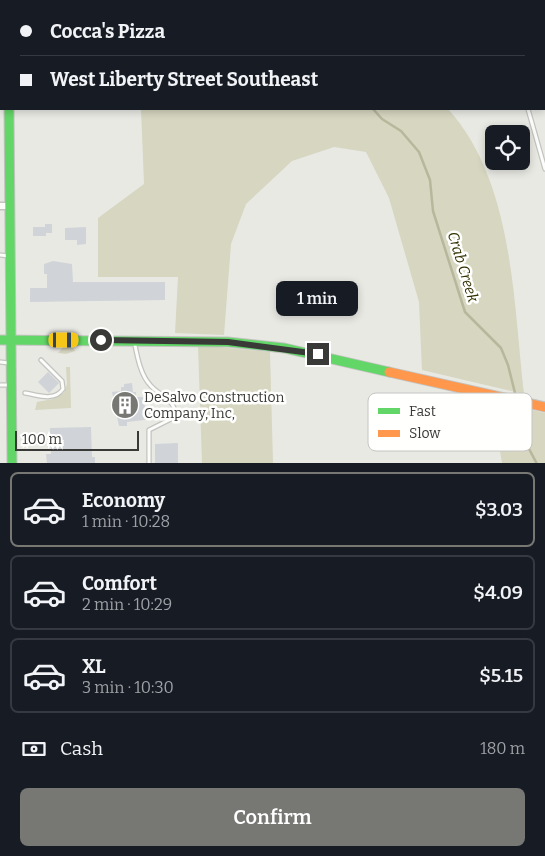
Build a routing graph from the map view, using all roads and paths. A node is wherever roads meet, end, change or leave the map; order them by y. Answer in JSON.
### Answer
{"nodes":[{"id":1,"x":9,"y":110,"type":"edge"},
{"id":2,"x":528,"y":110,"type":"edge"},
{"id":3,"x":545,"y":169,"type":"edge"},
{"id":4,"x":5,"y":206,"type":"edge"},
{"id":5,"x":0,"y":255,"type":"edge"},
{"id":6,"x":10,"y":256,"type":"junction"},
{"id":7,"x":11,"y":339,"type":"junction"},
{"id":8,"x":0,"y":340,"type":"edge"},
{"id":9,"x":134,"y":340,"type":"junction"},
{"id":10,"x":41,"y":360,"type":"dead end"},
{"id":11,"x":0,"y":362,"type":"edge"},
{"id":12,"x":11,"y":363,"type":"junction"},
{"id":13,"x":0,"y":385,"type":"edge"},
{"id":14,"x":11,"y":385,"type":"junction"},
{"id":15,"x":25,"y":393,"type":"dead end"},
{"id":16,"x":486,"y":393,"type":"edge"},
{"id":17,"x":532,"y":404,"type":"edge"},
{"id":18,"x":545,"y":407,"type":"edge"},
{"id":19,"x":12,"y":463,"type":"edge"},
{"id":20,"x":149,"y":463,"type":"edge"}],
"edges":[{"from":1,"to":4,"type":"main road"},
{"from":2,"to":3,"type":"lane"},
{"from":4,"to":6,"type":"main road"},
{"from":5,"to":6,"type":"lane"},
{"from":6,"to":7,"type":"main road"},
{"from":7,"to":8,"type":"main road"},
{"from":7,"to":9,"type":"main road"},
{"from":7,"to":12,"type":"main road"},
{"from":9,"to":16,"type":"main road"},
{"from":9,"to":20,"type":"lane"},
{"from":10,"to":15,"type":"lane"},
{"from":11,"to":12,"type":"lane"},
{"from":12,"to":14,"type":"main road"},
{"from":13,"to":14,"type":"lane"},
{"from":14,"to":19,"type":"main road"},
{"from":17,"to":18,"type":"main road"}]}
